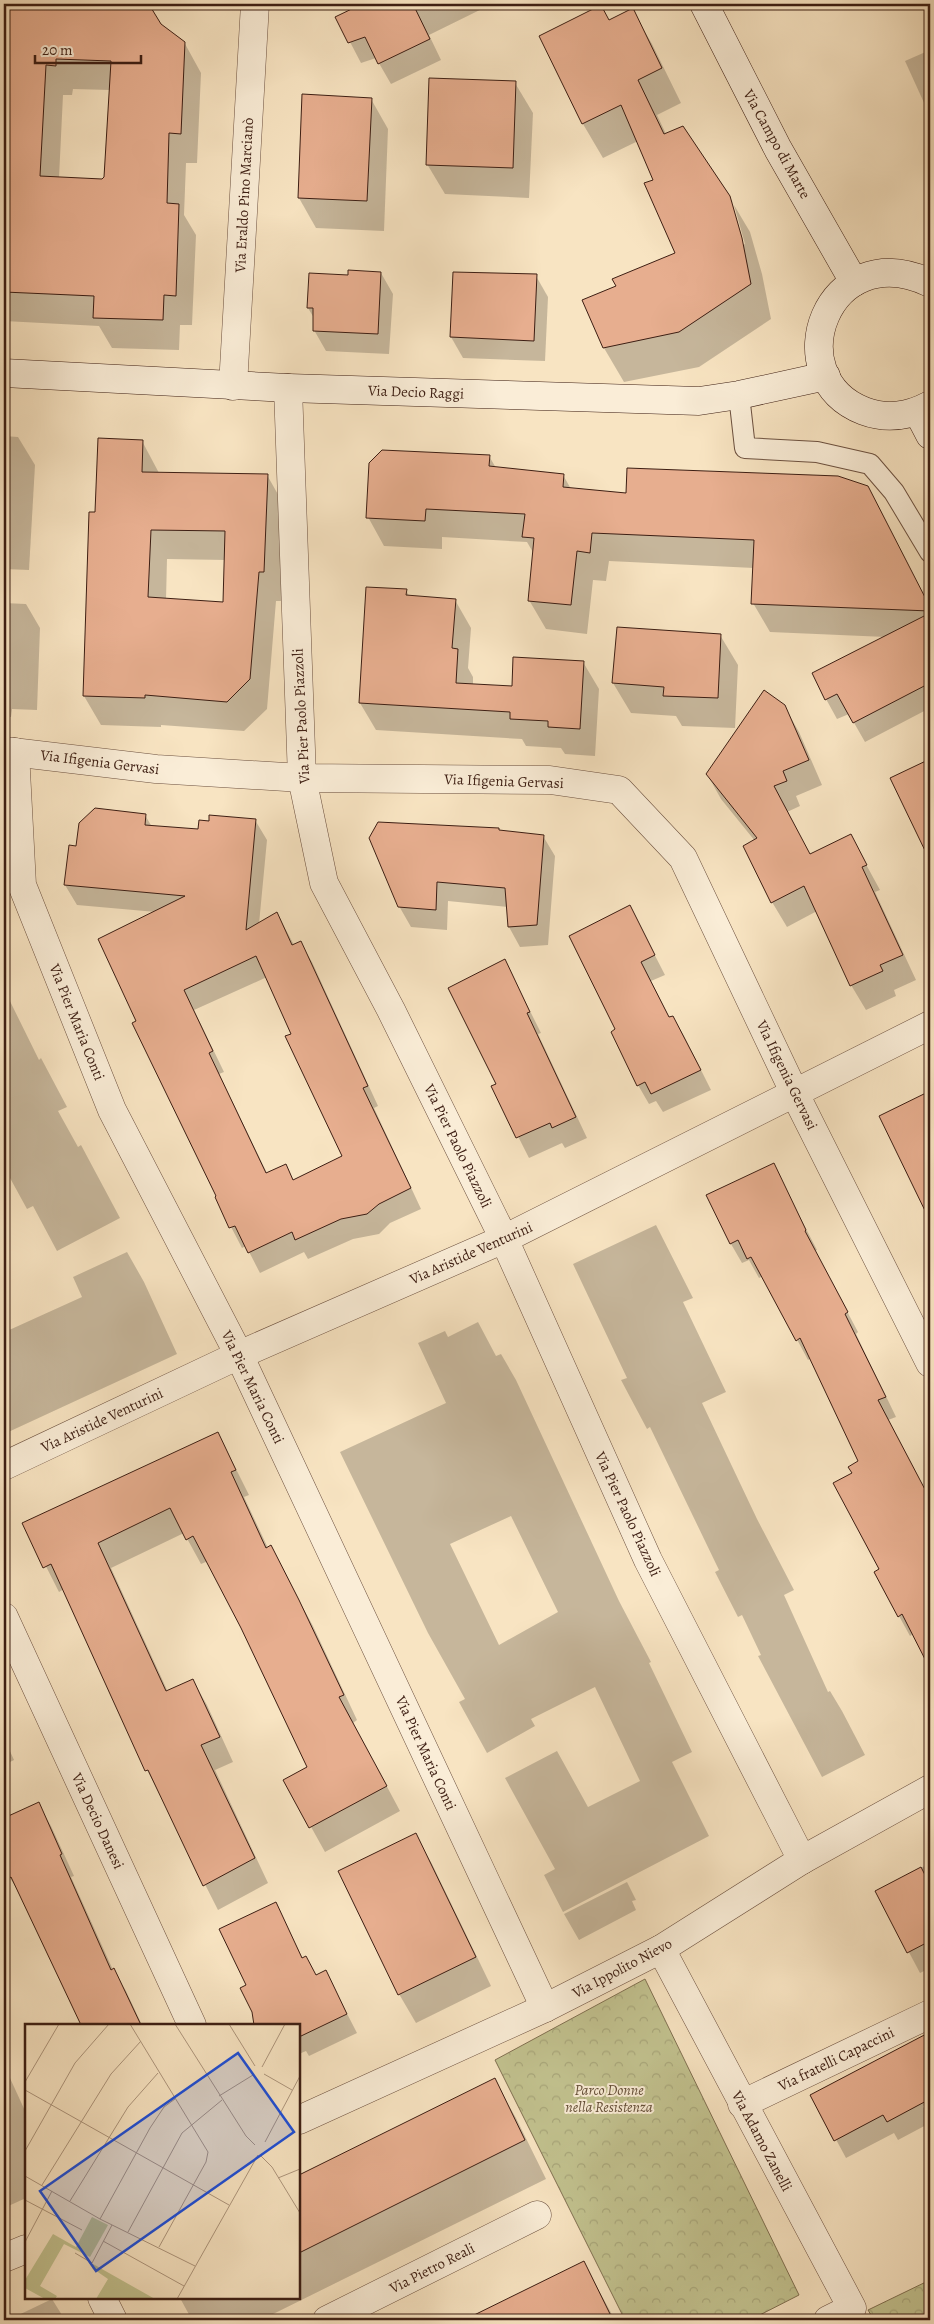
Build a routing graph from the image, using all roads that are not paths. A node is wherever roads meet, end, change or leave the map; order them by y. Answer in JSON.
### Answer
{"nodes":[{"id":1,"x":255,"y":4,"type":"edge"},
{"id":2,"x":704,"y":4,"type":"edge"},
{"id":3,"x":854,"y":282,"type":"junction"},
{"id":4,"x":930,"y":284,"type":"edge"},
{"id":5,"x":4,"y":373,"type":"edge"},
{"id":6,"x":826,"y":376,"type":"junction"},
{"id":7,"x":233,"y":386,"type":"junction"},
{"id":8,"x":288,"y":388,"type":"junction"},
{"id":9,"x":739,"y":395,"type":"junction"},
{"id":10,"x":924,"y":408,"type":"edge"},
{"id":11,"x":930,"y":435,"type":"edge"},
{"id":12,"x":930,"y":552,"type":"edge"},
{"id":13,"x":9,"y":751,"type":"edge"},
{"id":14,"x":302,"y":778,"type":"junction"},
{"id":15,"x":930,"y":1025,"type":"edge"},
{"id":16,"x":796,"y":1094,"type":"junction"},
{"id":17,"x":504,"y":1239,"type":"junction"},
{"id":18,"x":239,"y":1355,"type":"junction"},
{"id":19,"x":930,"y":1363,"type":"edge"},
{"id":20,"x":4,"y":1466,"type":"edge"},
{"id":21,"x":4,"y":1617,"type":"edge"},
{"id":22,"x":930,"y":1789,"type":"edge"},
{"id":23,"x":802,"y":1860,"type":"junction"},
{"id":24,"x":661,"y":1949,"type":"junction"},
{"id":25,"x":545,"y":2008,"type":"junction"},
{"id":26,"x":930,"y":2014,"type":"edge"},
{"id":27,"x":192,"y":2024,"type":"edge"},
{"id":28,"x":742,"y":2104,"type":"junction"},
{"id":29,"x":300,"y":2120,"type":"edge"},
{"id":30,"x":537,"y":2215,"type":"dead end"},
{"id":31,"x":25,"y":2249,"type":"edge"},
{"id":32,"x":4,"y":2258,"type":"edge"},
{"id":33,"x":102,"y":2299,"type":"edge"},
{"id":34,"x":113,"y":2320,"type":"edge"},
{"id":35,"x":327,"y":2320,"type":"edge"},
{"id":36,"x":828,"y":2320,"type":"edge"}],
"edges":[{"from":1,"to":7,"type":"street","name":"Via Eraldo Pino Marcianò"},
{"from":2,"to":3,"type":"street","name":"Via Campo di Marte"},
{"from":3,"to":4,"type":"street"},
{"from":3,"to":6,"type":"street"},
{"from":5,"to":7,"type":"street","name":"Via Decio Raggi"},
{"from":6,"to":9,"type":"street","name":"Via Decio Raggi"},
{"from":6,"to":10,"type":"street"},
{"from":7,"to":8,"type":"street","name":"Via Decio Raggi"},
{"from":8,"to":9,"type":"street","name":"Via Decio Raggi"},
{"from":8,"to":14,"type":"street","name":"Via Pier Paolo Piazzoli"},
{"from":9,"to":12,"type":"lane"},
{"from":10,"to":11,"type":"street"},
{"from":13,"to":14,"type":"street","name":"Via Ifigenia Gervasi"},
{"from":13,"to":18,"type":"street","name":"Via Pier Maria Conti"},
{"from":14,"to":16,"type":"street","name":"Via Ifigenia Gervasi"},
{"from":14,"to":17,"type":"street","name":"Via Pier Paolo Piazzoli"},
{"from":15,"to":16,"type":"street","name":"Via Aristide Venturini"},
{"from":16,"to":17,"type":"street","name":"Via Aristide Venturini"},
{"from":16,"to":19,"type":"street","name":"Via Ifigenia Gervasi"},
{"from":17,"to":18,"type":"street","name":"Via Aristide Venturini"},
{"from":17,"to":23,"type":"street","name":"Via Pier Paolo Piazzoli"},
{"from":18,"to":20,"type":"street","name":"Via Aristide Venturini"},
{"from":18,"to":25,"type":"street","name":"Via Pier Maria Conti"},
{"from":21,"to":27,"type":"street","name":"Via Decio Danesi"},
{"from":22,"to":23,"type":"street","name":"Via Ippolito Nievo"},
{"from":23,"to":24,"type":"street","name":"Via Ippolito Nievo"},
{"from":24,"to":25,"type":"street","name":"Via Ippolito Nievo"},
{"from":24,"to":28,"type":"street","name":"Via Adamo Zanelli"},
{"from":25,"to":29,"type":"street","name":"Via Ippolito Nievo"},
{"from":26,"to":28,"type":"street","name":"Via fratelli Capaccini"},
{"from":28,"to":36,"type":"street","name":"Via Adamo Zanelli"},
{"from":30,"to":35,"type":"street","name":"Via Pietro Reali"},
{"from":31,"to":32,"type":"street"},
{"from":33,"to":34,"type":"street"}]}
